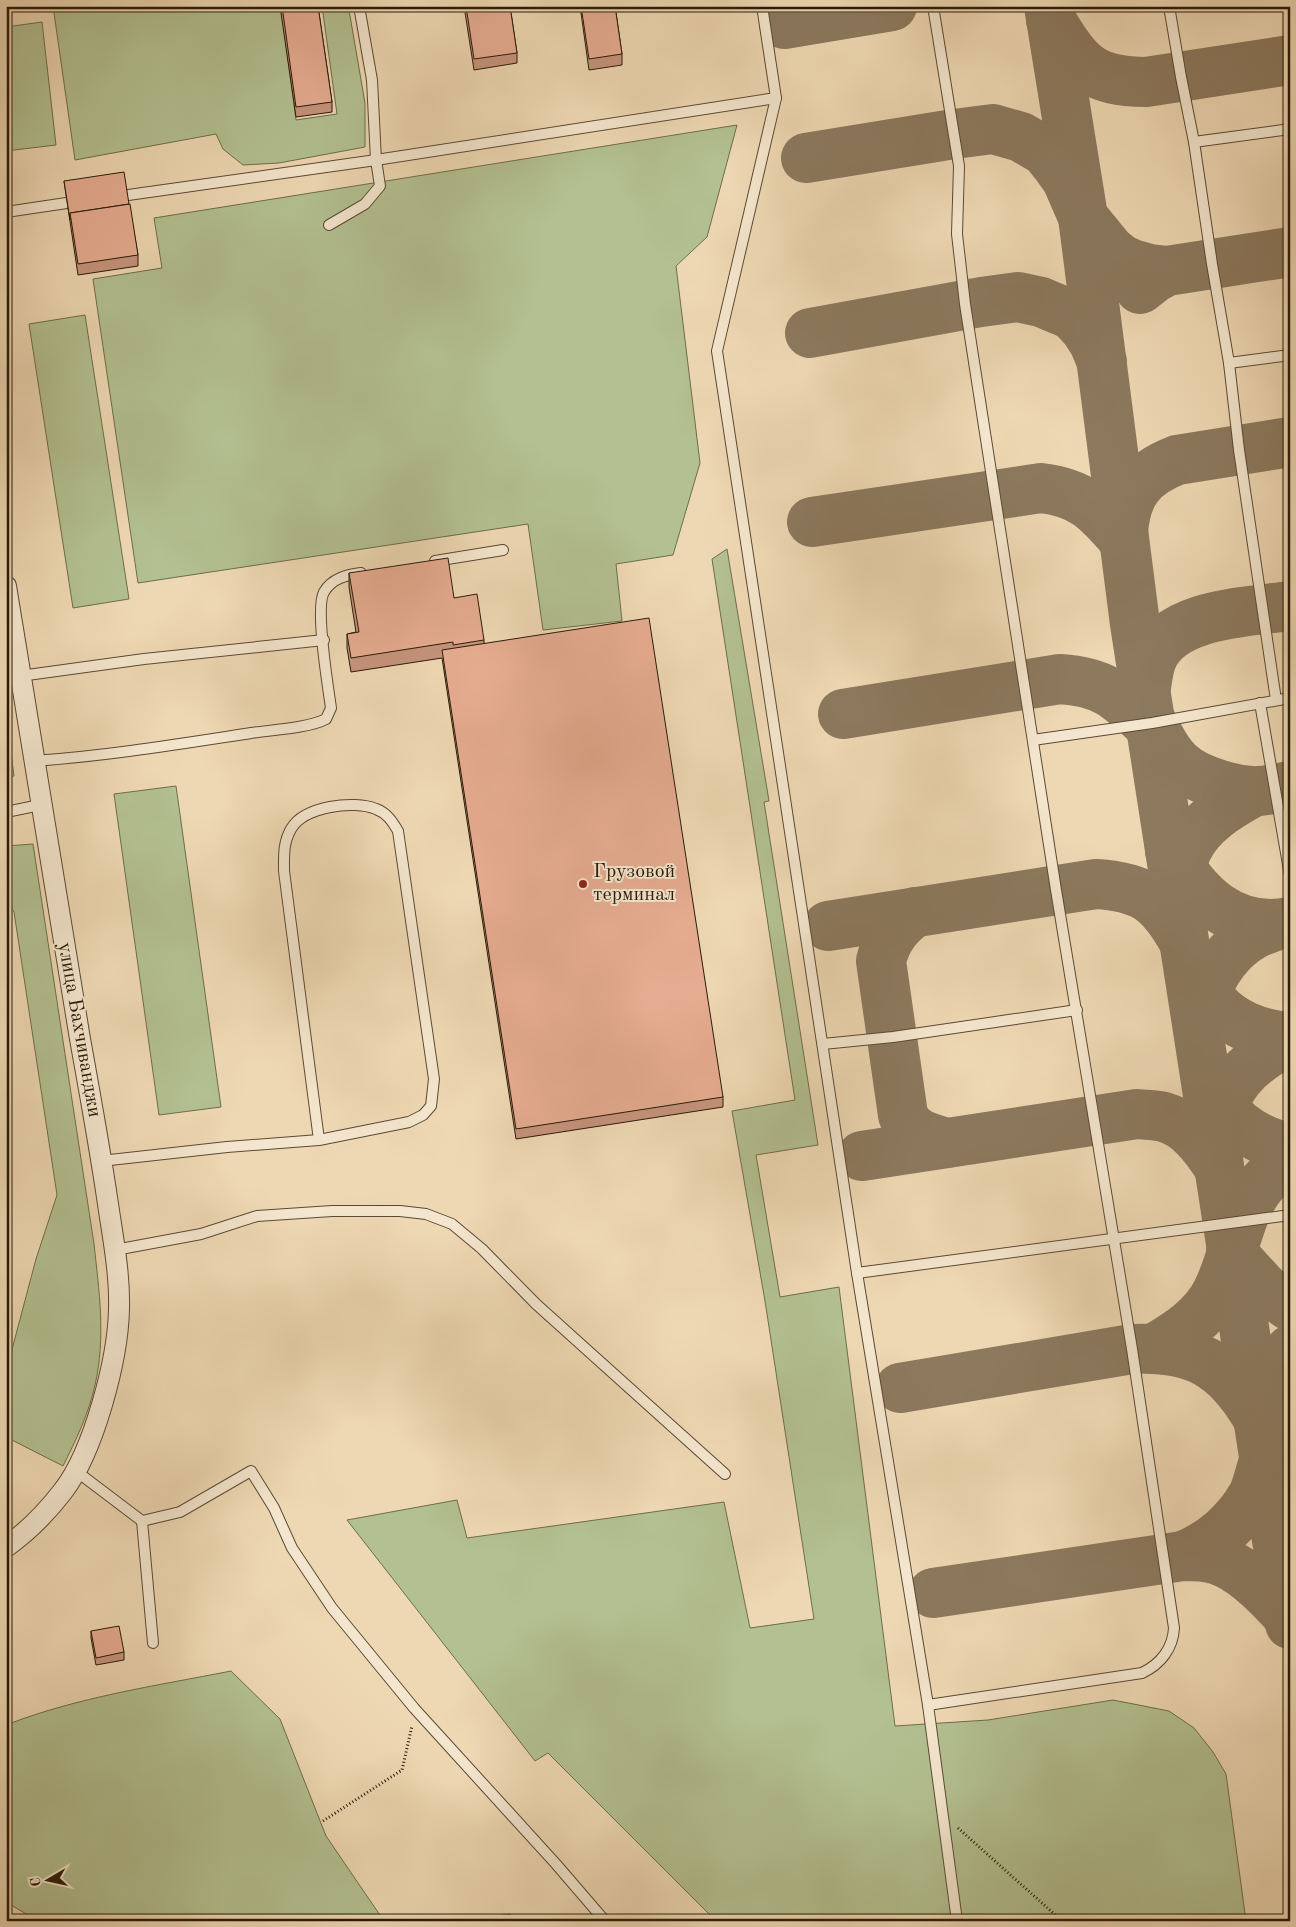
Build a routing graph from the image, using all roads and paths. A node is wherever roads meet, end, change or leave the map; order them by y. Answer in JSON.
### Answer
{"nodes":[{"id":1,"x":359,"y":6,"type":"edge"},
{"id":2,"x":762,"y":6,"type":"edge"},
{"id":3,"x":934,"y":6,"type":"edge"},
{"id":4,"x":1169,"y":6,"type":"edge"},
{"id":5,"x":776,"y":98,"type":"junction"},
{"id":6,"x":1290,"y":129,"type":"edge"},
{"id":7,"x":1194,"y":142,"type":"junction"},
{"id":8,"x":376,"y":160,"type":"junction"},
{"id":9,"x":6,"y":212,"type":"edge"},
{"id":10,"x":329,"y":224,"type":"dead end"},
{"id":11,"x":1290,"y":355,"type":"edge"},
{"id":12,"x":1228,"y":363,"type":"junction"},
{"id":13,"x":504,"y":550,"type":"dead end"},
{"id":14,"x":429,"y":562,"type":"edge"},
{"id":15,"x":373,"y":571,"type":"edge"},
{"id":16,"x":6,"y":586,"type":"edge"},
{"id":17,"x":324,"y":640,"type":"junction"},
{"id":18,"x":20,"y":676,"type":"junction"},
{"id":19,"x":1290,"y":698,"type":"edge"},
{"id":20,"x":1276,"y":700,"type":"junction"},
{"id":21,"x":1260,"y":703,"type":"junction"},
{"id":22,"x":1033,"y":740,"type":"junction"},
{"id":23,"x":33,"y":761,"type":"junction"},
{"id":24,"x":40,"y":805,"type":"junction"},
{"id":25,"x":6,"y":812,"type":"edge"},
{"id":26,"x":1290,"y":876,"type":"edge"},
{"id":27,"x":1076,"y":1010,"type":"junction"},
{"id":28,"x":823,"y":1044,"type":"junction"},
{"id":29,"x":319,"y":1140,"type":"junction"},
{"id":30,"x":101,"y":1161,"type":"junction"},
{"id":31,"x":1290,"y":1215,"type":"edge"},
{"id":32,"x":1113,"y":1240,"type":"junction"},
{"id":33,"x":115,"y":1250,"type":"junction"},
{"id":34,"x":856,"y":1273,"type":"junction"},
{"id":35,"x":76,"y":1471,"type":"junction"},
{"id":36,"x":725,"y":1474,"type":"dead end"},
{"id":37,"x":142,"y":1521,"type":"junction"},
{"id":38,"x":6,"y":1547,"type":"edge"},
{"id":39,"x":153,"y":1643,"type":"dead end"},
{"id":40,"x":928,"y":1705,"type":"junction"},
{"id":41,"x":414,"y":1708,"type":"junction"},
{"id":42,"x":943,"y":1814,"type":"junction"},
{"id":43,"x":323,"y":1821,"type":"dead end"},
{"id":44,"x":605,"y":1921,"type":"edge"},
{"id":45,"x":957,"y":1921,"type":"edge"},
{"id":46,"x":1062,"y":1921,"type":"edge"}],
"edges":[{"from":1,"to":8,"type":"lane"},
{"from":2,"to":5,"type":"lane"},
{"from":3,"to":22,"type":"lane"},
{"from":4,"to":7,"type":"lane"},
{"from":5,"to":8,"type":"lane"},
{"from":5,"to":28,"type":"lane"},
{"from":6,"to":7,"type":"lane"},
{"from":7,"to":12,"type":"lane"},
{"from":8,"to":9,"type":"lane"},
{"from":8,"to":10,"type":"lane"},
{"from":11,"to":12,"type":"lane"},
{"from":12,"to":20,"type":"lane"},
{"from":13,"to":14,"type":"lane"},
{"from":15,"to":17,"type":"lane"},
{"from":16,"to":18,"type":"street","name":"улица Бахчиванджи"},
{"from":17,"to":18,"type":"lane"},
{"from":17,"to":23,"type":"lane"},
{"from":18,"to":23,"type":"street","name":"улица Бахчиванджи"},
{"from":19,"to":20,"type":"lane"},
{"from":20,"to":21,"type":"lane"},
{"from":21,"to":22,"type":"lane"},
{"from":21,"to":26,"type":"lane"},
{"from":22,"to":27,"type":"lane"},
{"from":23,"to":24,"type":"street","name":"улица Бахчиванджи"},
{"from":24,"to":25,"type":"lane"},
{"from":24,"to":30,"type":"street","name":"улица Бахчиванджи"},
{"from":27,"to":28,"type":"lane"},
{"from":27,"to":32,"type":"lane"},
{"from":28,"to":34,"type":"lane"},
{"from":29,"to":29,"type":"lane"},
{"from":29,"to":30,"type":"lane"},
{"from":30,"to":33,"type":"street","name":"улица Бахчиванджи"},
{"from":31,"to":32,"type":"lane"},
{"from":32,"to":34,"type":"lane"},
{"from":32,"to":40,"type":"lane"},
{"from":33,"to":35,"type":"street","name":"улица Бахчиванджи"},
{"from":33,"to":36,"type":"lane"},
{"from":34,"to":40,"type":"lane"},
{"from":35,"to":37,"type":"lane"},
{"from":35,"to":38,"type":"street","name":"улица Бахчиванджи"},
{"from":37,"to":39,"type":"lane"},
{"from":37,"to":41,"type":"lane"},
{"from":40,"to":42,"type":"lane"},
{"from":41,"to":43,"type":"path"},
{"from":41,"to":44,"type":"lane"},
{"from":42,"to":45,"type":"lane"},
{"from":42,"to":46,"type":"path"}]}
